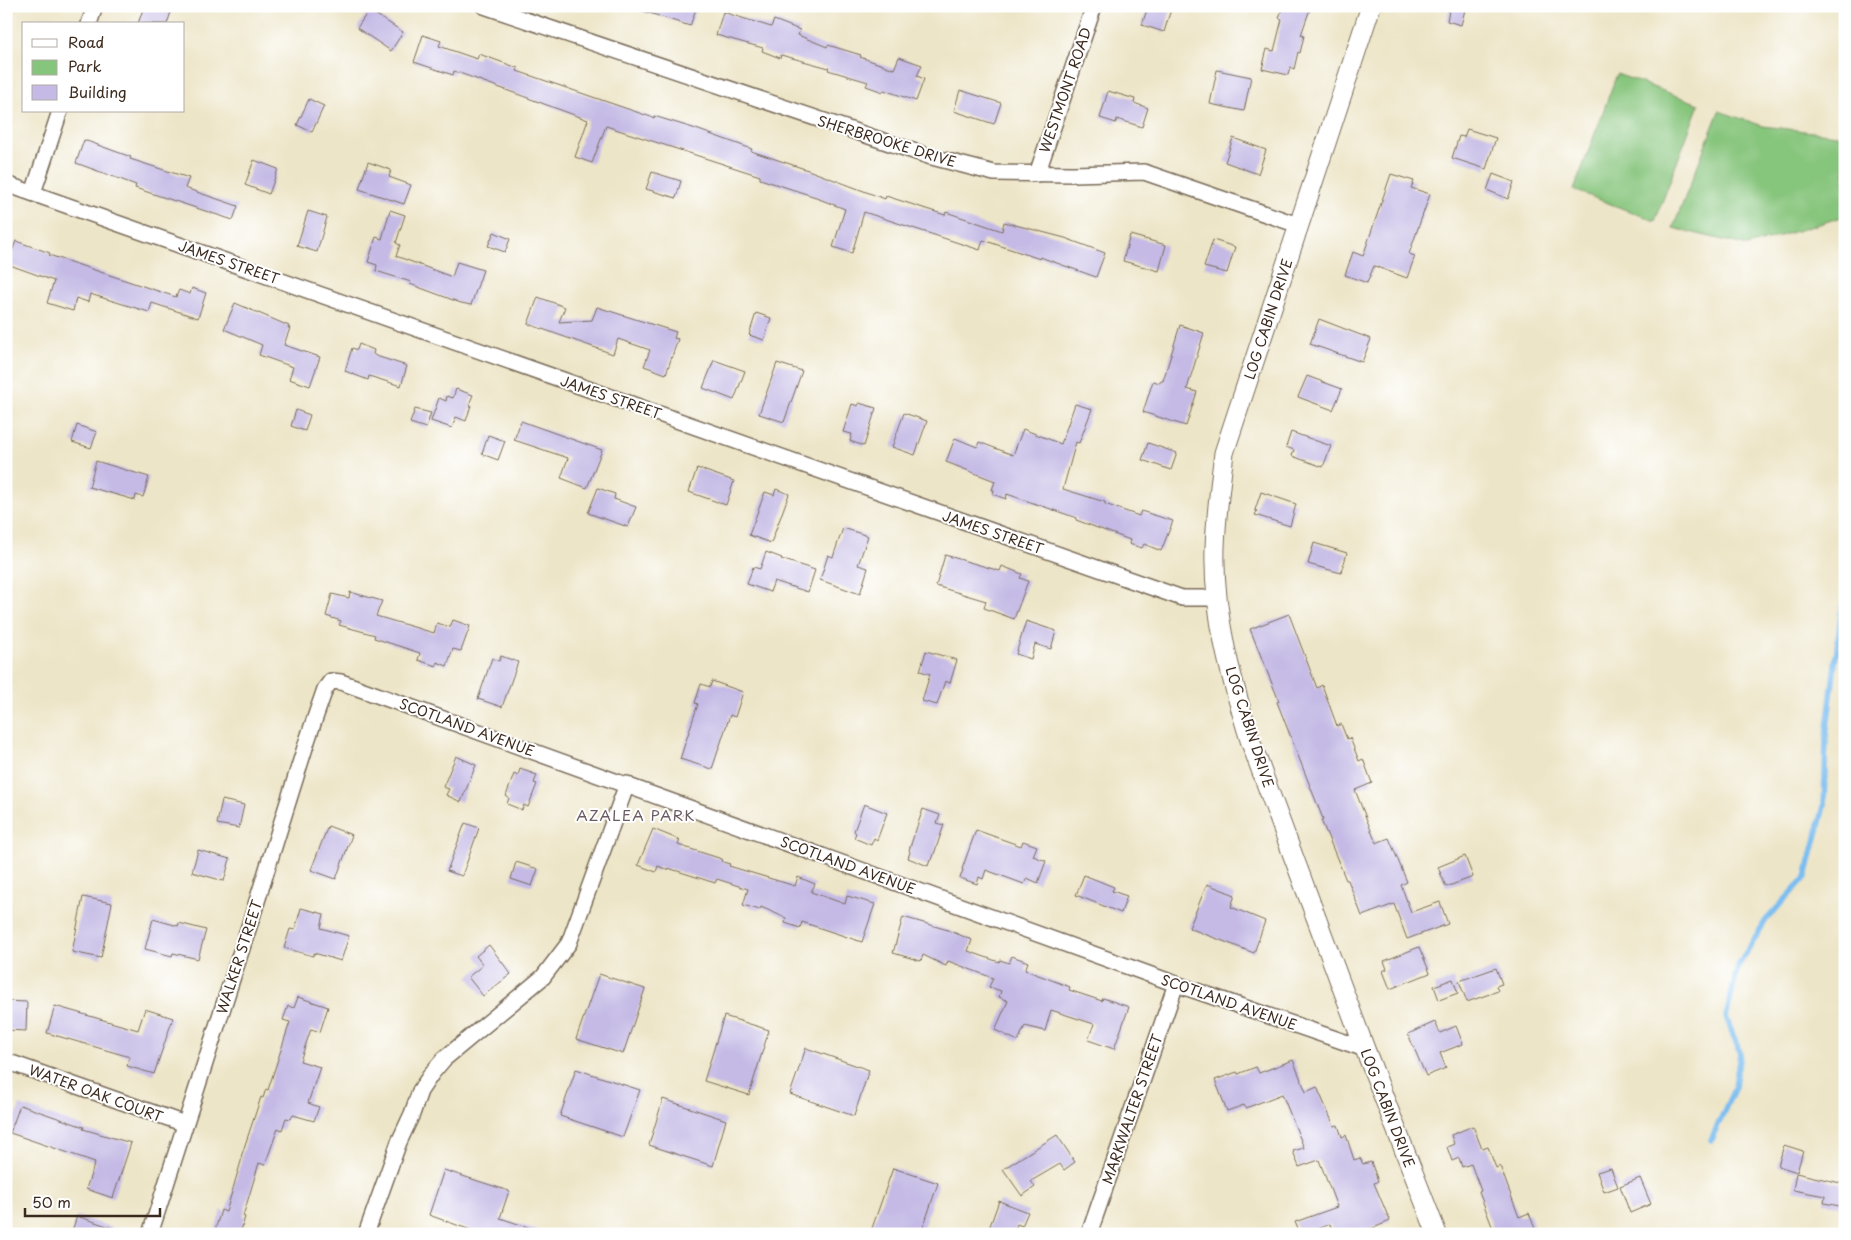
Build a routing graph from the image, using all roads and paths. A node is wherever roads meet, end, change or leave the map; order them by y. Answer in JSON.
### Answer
{"nodes":[{"id":1,"x":96,"y":6,"type":"edge"},
{"id":2,"x":484,"y":6,"type":"edge"},
{"id":3,"x":1094,"y":6,"type":"edge"},
{"id":4,"x":1371,"y":6,"type":"edge"},
{"id":5,"x":91,"y":22,"type":"edge"},
{"id":6,"x":60,"y":112,"type":"edge"},
{"id":7,"x":1037,"y":174,"type":"junction"},
{"id":8,"x":6,"y":184,"type":"edge"},
{"id":9,"x":33,"y":193,"type":"junction"},
{"id":10,"x":1298,"y":225,"type":"junction"},
{"id":11,"x":1218,"y":598,"type":"junction"},
{"id":12,"x":331,"y":682,"type":"joint"},
{"id":13,"x":627,"y":784,"type":"junction"},
{"id":14,"x":1176,"y":984,"type":"junction"},
{"id":15,"x":1365,"y":1049,"type":"junction"},
{"id":16,"x":6,"y":1061,"type":"edge"},
{"id":17,"x":185,"y":1124,"type":"junction"},
{"id":18,"x":150,"y":1234,"type":"edge"},
{"id":19,"x":366,"y":1234,"type":"edge"},
{"id":20,"x":1089,"y":1234,"type":"edge"},
{"id":21,"x":1436,"y":1234,"type":"edge"}],
"edges":[{"from":1,"to":5,"type":"street"},
{"from":2,"to":7,"type":"street","name":"SHERBROOKE DRIVE"},
{"from":3,"to":7,"type":"street","name":"WESTMONT ROAD"},
{"from":4,"to":10,"type":"street","name":"LOG CABIN DRIVE"},
{"from":6,"to":9,"type":"street"},
{"from":7,"to":10,"type":"street","name":"SHERBROOKE DRIVE"},
{"from":8,"to":9,"type":"street","name":"JAMES STREET"},
{"from":9,"to":11,"type":"street","name":"JAMES STREET"},
{"from":10,"to":11,"type":"street","name":"LOG CABIN DRIVE"},
{"from":11,"to":15,"type":"street","name":"LOG CABIN DRIVE"},
{"from":12,"to":13,"type":"street","name":"SCOTLAND AVENUE"},
{"from":12,"to":17,"type":"street","name":"WALKER STREET"},
{"from":13,"to":14,"type":"street","name":"SCOTLAND AVENUE"},
{"from":13,"to":19,"type":"street"},
{"from":14,"to":15,"type":"street","name":"SCOTLAND AVENUE"},
{"from":14,"to":20,"type":"street","name":"MARKWALTER STREET"},
{"from":15,"to":21,"type":"street","name":"LOG CABIN DRIVE"},
{"from":16,"to":17,"type":"street","name":"WATER OAK COURT"},
{"from":17,"to":18,"type":"street","name":"WALKER STREET"}]}
